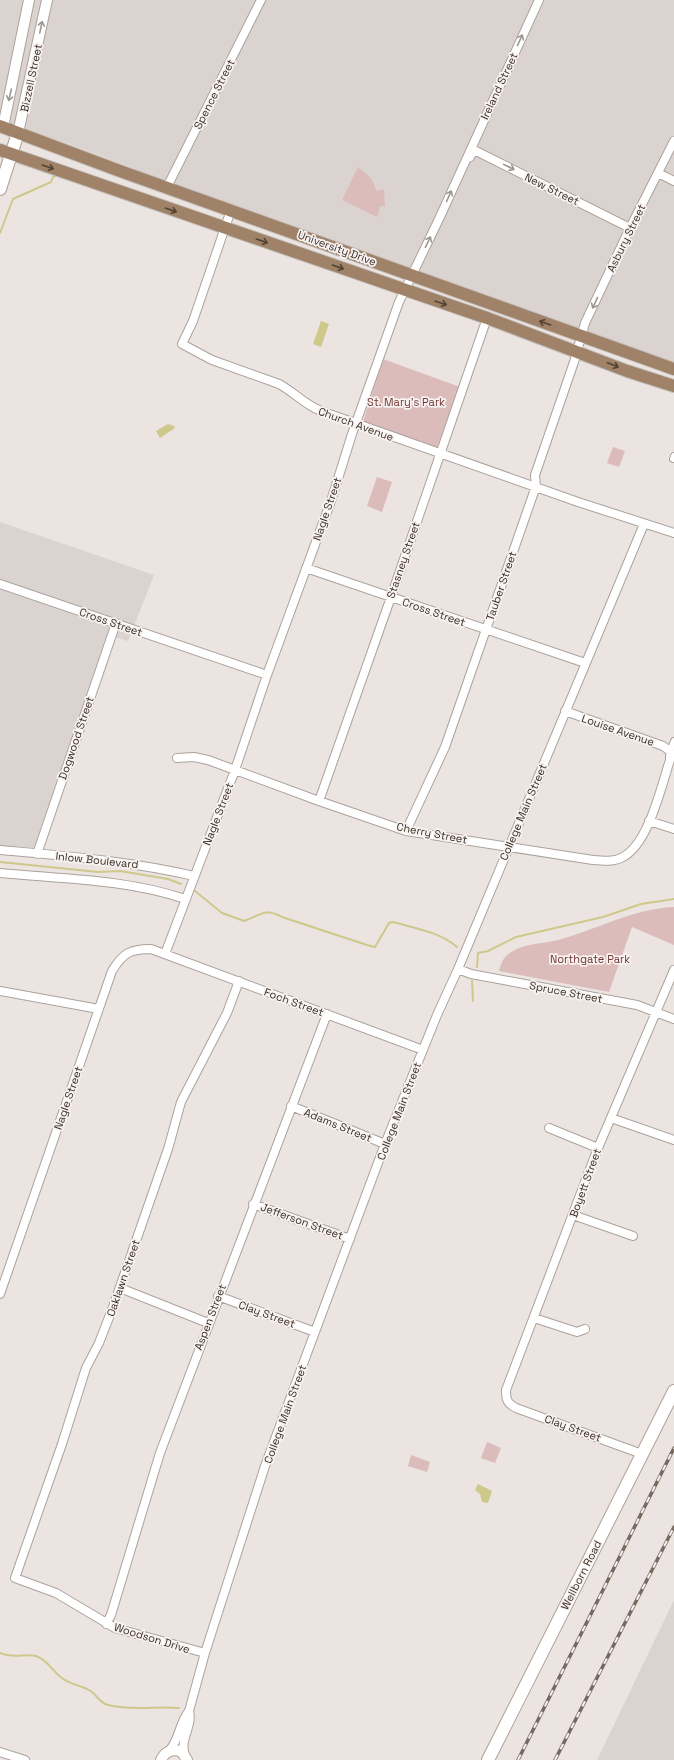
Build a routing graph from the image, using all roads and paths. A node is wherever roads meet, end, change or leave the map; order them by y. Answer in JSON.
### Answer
{"nodes":[{"id":1,"x":29,"y":0,"type":"edge"},
{"id":2,"x":47,"y":0,"type":"edge"},
{"id":3,"x":261,"y":0,"type":"edge"},
{"id":4,"x":539,"y":0,"type":"edge"},
{"id":5,"x":1,"y":129,"type":"edge"},
{"id":6,"x":18,"y":133,"type":"junction"},
{"id":7,"x":674,"y":141,"type":"edge"},
{"id":8,"x":474,"y":150,"type":"joint"},
{"id":9,"x":6,"y":152,"type":"edge"},
{"id":10,"x":460,"y":173,"type":"junction"},
{"id":11,"x":658,"y":173,"type":"junction"},
{"id":12,"x":674,"y":181,"type":"edge"},
{"id":13,"x":167,"y":187,"type":"junction"},
{"id":14,"x":0,"y":189,"type":"edge"},
{"id":15,"x":231,"y":210,"type":"junction"},
{"id":16,"x":630,"y":228,"type":"junction"},
{"id":17,"x":225,"y":229,"type":"junction"},
{"id":18,"x":412,"y":275,"type":"junction"},
{"id":19,"x":404,"y":290,"type":"junction"},
{"id":20,"x":487,"y":318,"type":"junction"},
{"id":21,"x":581,"y":336,"type":"junction"},
{"id":22,"x":577,"y":351,"type":"junction"},
{"id":23,"x":674,"y":369,"type":"edge"},
{"id":24,"x":674,"y":386,"type":"edge"},
{"id":25,"x":356,"y":424,"type":"junction"},
{"id":26,"x":439,"y":453,"type":"junction"},
{"id":27,"x":536,"y":486,"type":"junction"},
{"id":28,"x":644,"y":524,"type":"junction"},
{"id":29,"x":674,"y":533,"type":"edge"},
{"id":30,"x":306,"y":568,"type":"junction"},
{"id":31,"x":0,"y":584,"type":"edge"},
{"id":32,"x":391,"y":597,"type":"junction"},
{"id":33,"x":116,"y":623,"type":"junction"},
{"id":34,"x":486,"y":629,"type":"junction"},
{"id":35,"x":585,"y":663,"type":"junction"},
{"id":36,"x":267,"y":675,"type":"junction"},
{"id":37,"x":565,"y":711,"type":"junction"},
{"id":38,"x":674,"y":741,"type":"edge"},
{"id":39,"x":670,"y":751,"type":"junction"},
{"id":40,"x":177,"y":758,"type":"dead end"},
{"id":41,"x":235,"y":770,"type":"junction"},
{"id":42,"x":319,"y":801,"type":"junction"},
{"id":43,"x":649,"y":820,"type":"junction"},
{"id":44,"x":674,"y":829,"type":"edge"},
{"id":45,"x":406,"y":831,"type":"junction"},
{"id":46,"x":508,"y":847,"type":"junction"},
{"id":47,"x":0,"y":850,"type":"edge"},
{"id":48,"x":37,"y":854,"type":"junction"},
{"id":49,"x":0,"y":873,"type":"edge"},
{"id":50,"x":194,"y":876,"type":"junction"},
{"id":51,"x":185,"y":899,"type":"junction"},
{"id":52,"x":165,"y":954,"type":"junction"},
{"id":53,"x":458,"y":969,"type":"junction"},
{"id":54,"x":674,"y":970,"type":"edge"},
{"id":55,"x":239,"y":982,"type":"junction"},
{"id":56,"x":0,"y":991,"type":"edge"},
{"id":57,"x":99,"y":1009,"type":"junction"},
{"id":58,"x":656,"y":1012,"type":"junction"},
{"id":59,"x":327,"y":1014,"type":"junction"},
{"id":60,"x":674,"y":1019,"type":"edge"},
{"id":61,"x":423,"y":1050,"type":"junction"},
{"id":62,"x":291,"y":1106,"type":"junction"},
{"id":63,"x":611,"y":1118,"type":"junction"},
{"id":64,"x":549,"y":1128,"type":"dead end"},
{"id":65,"x":674,"y":1140,"type":"edge"},
{"id":66,"x":385,"y":1144,"type":"junction"},
{"id":67,"x":598,"y":1148,"type":"junction"},
{"id":68,"x":254,"y":1204,"type":"junction"},
{"id":69,"x":573,"y":1215,"type":"junction"},
{"id":70,"x":633,"y":1236,"type":"dead end"},
{"id":71,"x":350,"y":1239,"type":"junction"},
{"id":72,"x":120,"y":1288,"type":"junction"},
{"id":73,"x":0,"y":1294,"type":"edge"},
{"id":74,"x":218,"y":1296,"type":"junction"},
{"id":75,"x":534,"y":1318,"type":"junction"},
{"id":76,"x":208,"y":1323,"type":"junction"},
{"id":77,"x":585,"y":1329,"type":"dead end"},
{"id":78,"x":315,"y":1332,"type":"junction"},
{"id":79,"x":674,"y":1391,"type":"edge"},
{"id":80,"x":506,"y":1400,"type":"joint"},
{"id":81,"x":642,"y":1454,"type":"junction"},
{"id":82,"x":15,"y":1578,"type":"joint"},
{"id":83,"x":106,"y":1624,"type":"junction"},
{"id":84,"x":205,"y":1653,"type":"junction"},
{"id":85,"x":189,"y":1711,"type":"junction"},
{"id":86,"x":0,"y":1752,"type":"edge"},
{"id":87,"x":162,"y":1757,"type":"edge"},
{"id":88,"x":187,"y":1759,"type":"edge"},
{"id":89,"x":25,"y":1760,"type":"edge"},
{"id":90,"x":488,"y":1760,"type":"edge"}],
"edges":[{"from":1,"to":5,"type":"street","name":"Bizzell Street","one_way":true},
{"from":6,"to":2,"type":"street","name":"Bizzell Street","one_way":true},
{"from":3,"to":13,"type":"street","name":"Spence Street"},
{"from":10,"to":4,"type":"street","name":"Ireland Street","one_way":true},
{"from":5,"to":6,"type":"main road","name":"University Drive"},
{"from":6,"to":9,"type":"main road","name":"Bizzell Street"},
{"from":6,"to":13,"type":"main road","name":"University Drive"},
{"from":7,"to":11,"type":"street","name":"Asbury Street"},
{"from":8,"to":10,"type":"street","name":"Ireland Street"},
{"from":8,"to":16,"type":"street","name":"New Street","one_way":true},
{"from":9,"to":14,"type":"main road","name":"Bizzell Street"},
{"from":9,"to":17,"type":"main road","name":"University Drive","one_way":true},
{"from":18,"to":10,"type":"street","name":"Ireland Street","one_way":true},
{"from":11,"to":12,"type":"street"},
{"from":11,"to":16,"type":"street","name":"Asbury Street"},
{"from":13,"to":15,"type":"main road","name":"University Drive"},
{"from":15,"to":17,"type":"street","name":"Church Avenue"},
{"from":15,"to":18,"type":"main road","name":"University Drive"},
{"from":16,"to":21,"type":"street","name":"Asbury Street","one_way":true},
{"from":17,"to":19,"type":"main road","name":"University Drive","one_way":true},
{"from":17,"to":25,"type":"street","name":"Church Avenue"},
{"from":18,"to":19,"type":"street","name":"Ireland Street"},
{"from":21,"to":18,"type":"main road","name":"University Drive","one_way":true},
{"from":19,"to":20,"type":"main road","name":"University Drive","one_way":true},
{"from":19,"to":25,"type":"street","name":"Nagle Street"},
{"from":20,"to":22,"type":"main road","name":"University Drive"},
{"from":20,"to":26,"type":"street","name":"Stasney Street"},
{"from":21,"to":22,"type":"street","name":"Tauber Street"},
{"from":21,"to":23,"type":"main road","name":"University Drive"},
{"from":22,"to":24,"type":"main road","name":"University Drive","one_way":true},
{"from":22,"to":27,"type":"street","name":"Tauber Street"},
{"from":25,"to":26,"type":"street","name":"Church Avenue"},
{"from":25,"to":30,"type":"street","name":"Nagle Street"},
{"from":26,"to":27,"type":"street","name":"Church Avenue"},
{"from":26,"to":32,"type":"street","name":"Stasney Street"},
{"from":27,"to":28,"type":"street","name":"Church Avenue"},
{"from":27,"to":34,"type":"street","name":"Tauber Street"},
{"from":28,"to":29,"type":"street","name":"Church Avenue"},
{"from":28,"to":35,"type":"street","name":"College Main Street"},
{"from":30,"to":32,"type":"street","name":"Cross Street"},
{"from":30,"to":36,"type":"street","name":"Nagle Street"},
{"from":31,"to":33,"type":"street","name":"Cross Street"},
{"from":32,"to":34,"type":"street","name":"Cross Street"},
{"from":32,"to":42,"type":"street","name":"Stasney Street"},
{"from":33,"to":36,"type":"street","name":"Cross Street"},
{"from":33,"to":48,"type":"street","name":"Dogwood Street"},
{"from":34,"to":35,"type":"street","name":"Cross Street"},
{"from":34,"to":45,"type":"street","name":"Tauber Street"},
{"from":35,"to":37,"type":"street","name":"College Main Street"},
{"from":36,"to":41,"type":"street","name":"Nagle Street"},
{"from":37,"to":39,"type":"street","name":"Louise Avenue"},
{"from":37,"to":46,"type":"street","name":"College Main Street"},
{"from":38,"to":39,"type":"street"},
{"from":39,"to":43,"type":"street","name":"Cherry Street"},
{"from":40,"to":41,"type":"street","name":"Cherry Street"},
{"from":41,"to":42,"type":"street","name":"Cherry Street"},
{"from":41,"to":50,"type":"street","name":"Nagle Street"},
{"from":42,"to":45,"type":"street","name":"Cherry Street"},
{"from":43,"to":44,"type":"street"},
{"from":43,"to":46,"type":"street","name":"Cherry Street"},
{"from":45,"to":46,"type":"street","name":"Cherry Street"},
{"from":46,"to":53,"type":"street","name":"College Main Street"},
{"from":47,"to":48,"type":"street","name":"Inlow Boulevard"},
{"from":48,"to":50,"type":"street","name":"Inlow Boulevard"},
{"from":49,"to":51,"type":"street","name":"Inlow Boulevard"},
{"from":50,"to":51,"type":"street","name":"Nagle Street"},
{"from":51,"to":52,"type":"street","name":"Nagle Street"},
{"from":52,"to":55,"type":"street","name":"Foch Street"},
{"from":52,"to":57,"type":"street","name":"Nagle Street"},
{"from":53,"to":58,"type":"street","name":"Spruce Street"},
{"from":53,"to":61,"type":"street","name":"College Main Street"},
{"from":54,"to":58,"type":"street","name":"Boyett Street"},
{"from":55,"to":59,"type":"street","name":"Foch Street"},
{"from":55,"to":72,"type":"street","name":"Oaklawn Street"},
{"from":56,"to":57,"type":"street"},
{"from":57,"to":73,"type":"street","name":"Nagle Street"},
{"from":58,"to":60,"type":"street","name":"Spruce Street"},
{"from":58,"to":63,"type":"street","name":"Boyett Street"},
{"from":59,"to":61,"type":"street","name":"Foch Street"},
{"from":59,"to":62,"type":"street","name":"Aspen Street"},
{"from":61,"to":66,"type":"street","name":"College Main Street"},
{"from":62,"to":66,"type":"street","name":"Adams Street"},
{"from":62,"to":68,"type":"street","name":"Aspen Street"},
{"from":63,"to":65,"type":"street"},
{"from":63,"to":67,"type":"street","name":"Boyett Street"},
{"from":64,"to":67,"type":"street"},
{"from":66,"to":71,"type":"street","name":"College Main Street"},
{"from":67,"to":69,"type":"street","name":"Boyett Street"},
{"from":68,"to":71,"type":"street","name":"Jefferson Street"},
{"from":68,"to":74,"type":"street","name":"Aspen Street"},
{"from":69,"to":70,"type":"street"},
{"from":69,"to":75,"type":"street","name":"Boyett Street"},
{"from":71,"to":78,"type":"street","name":"College Main Street"},
{"from":72,"to":76,"type":"street"},
{"from":72,"to":82,"type":"street","name":"Oaklawn Street"},
{"from":74,"to":76,"type":"street","name":"Aspen Street"},
{"from":74,"to":78,"type":"street","name":"Clay Street"},
{"from":75,"to":77,"type":"street"},
{"from":75,"to":80,"type":"street","name":"Boyett Street"},
{"from":76,"to":83,"type":"street","name":"Aspen Street"},
{"from":78,"to":84,"type":"street","name":"College Main Street"},
{"from":79,"to":81,"type":"main road","name":"Wellborn Road"},
{"from":80,"to":81,"type":"street","name":"Clay Street"},
{"from":81,"to":90,"type":"main road","name":"Wellborn Road"},
{"from":82,"to":83,"type":"street","name":"Woodson Drive"},
{"from":83,"to":84,"type":"street","name":"Woodson Drive"},
{"from":84,"to":85,"type":"street","name":"College Main Street"},
{"from":85,"to":87,"type":"street","name":"College Main Street"},
{"from":85,"to":88,"type":"street","name":"College Main Street"},
{"from":86,"to":89,"type":"street"},
{"from":87,"to":88,"type":"street"}]}
